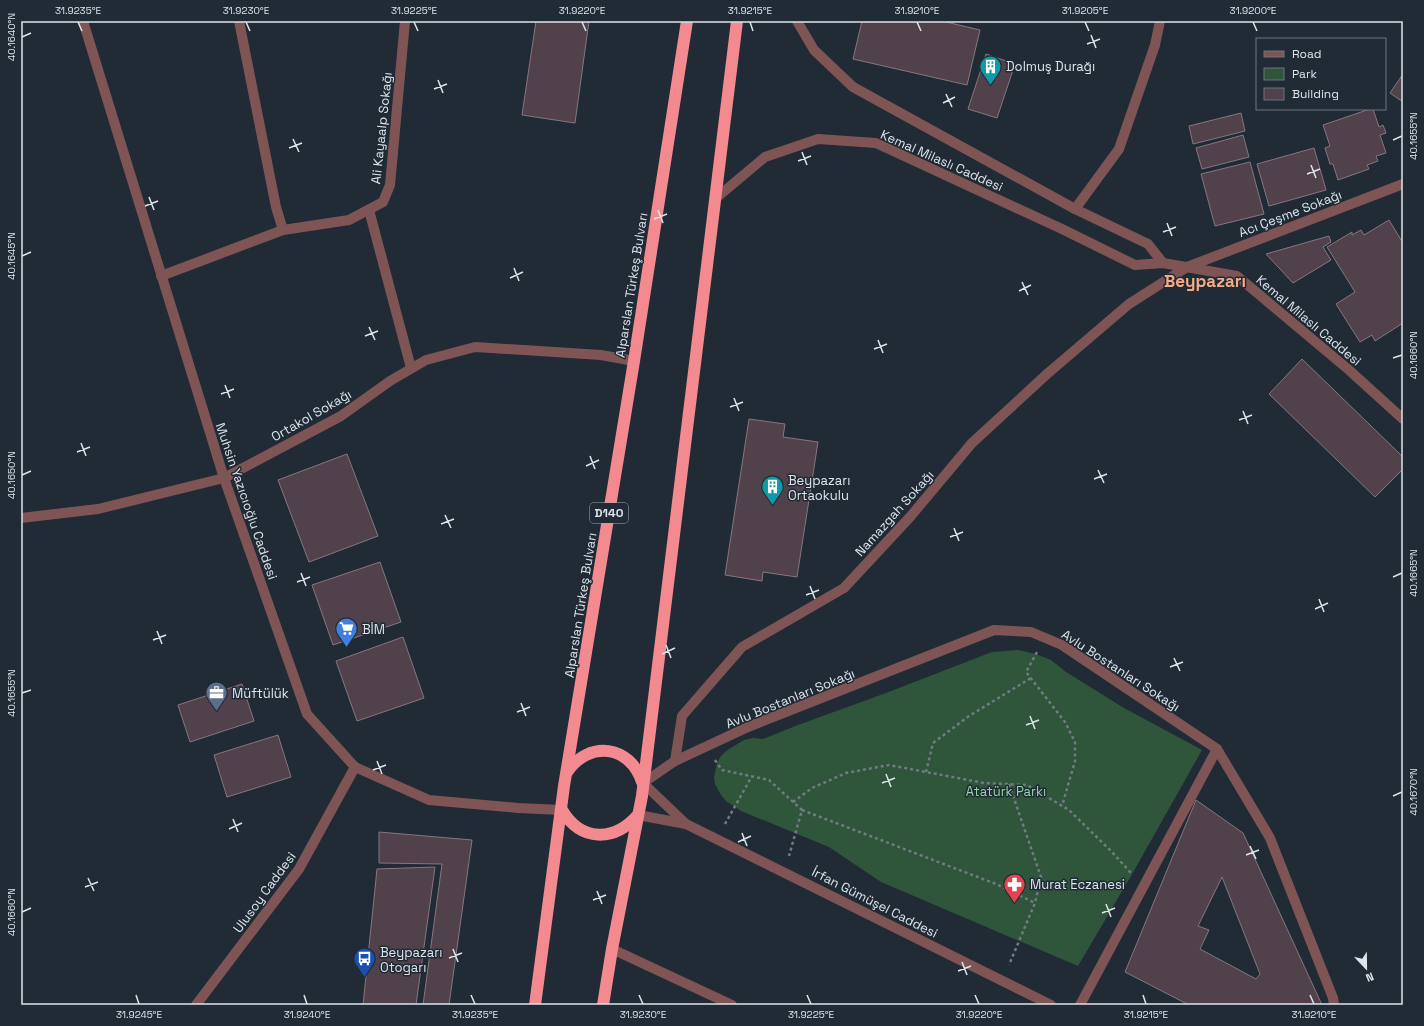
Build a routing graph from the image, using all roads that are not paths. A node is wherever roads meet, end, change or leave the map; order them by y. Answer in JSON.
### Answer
{"nodes":[{"id":1,"x":83,"y":21,"type":"edge"},
{"id":2,"x":240,"y":21,"type":"edge"},
{"id":3,"x":405,"y":21,"type":"edge"},
{"id":4,"x":687,"y":21,"type":"edge"},
{"id":5,"x":737,"y":21,"type":"edge"},
{"id":6,"x":797,"y":21,"type":"edge"},
{"id":7,"x":1160,"y":21,"type":"edge"},
{"id":8,"x":1403,"y":184,"type":"edge"},
{"id":9,"x":715,"y":199,"type":"junction"},
{"id":10,"x":1075,"y":209,"type":"junction"},
{"id":11,"x":369,"y":210,"type":"junction"},
{"id":12,"x":283,"y":230,"type":"junction"},
{"id":13,"x":1163,"y":263,"type":"junction"},
{"id":14,"x":1187,"y":267,"type":"junction"},
{"id":15,"x":161,"y":276,"type":"junction"},
{"id":16,"x":634,"y":361,"type":"junction"},
{"id":17,"x":411,"y":368,"type":"junction"},
{"id":18,"x":1403,"y":419,"type":"edge"},
{"id":19,"x":224,"y":478,"type":"junction"},
{"id":20,"x":21,"y":518,"type":"edge"},
{"id":21,"x":1216,"y":749,"type":"junction"},
{"id":22,"x":675,"y":761,"type":"junction"},
{"id":23,"x":355,"y":767,"type":"junction"},
{"id":24,"x":566,"y":773,"type":"junction"},
{"id":25,"x":643,"y":783,"type":"junction"},
{"id":26,"x":562,"y":810,"type":"junction"},
{"id":27,"x":638,"y":815,"type":"junction"},
{"id":28,"x":686,"y":824,"type":"junction"},
{"id":29,"x":612,"y":949,"type":"junction"},
{"id":30,"x":196,"y":1005,"type":"edge"},
{"id":31,"x":535,"y":1005,"type":"edge"},
{"id":32,"x":603,"y":1005,"type":"edge"},
{"id":33,"x":732,"y":1005,"type":"edge"},
{"id":34,"x":1051,"y":1005,"type":"edge"},
{"id":35,"x":1080,"y":1005,"type":"edge"},
{"id":36,"x":1334,"y":1005,"type":"edge"}],
"edges":[{"from":1,"to":15,"type":"street","name":"Muhsin Yazıcıoğlu Caddesi"},
{"from":2,"to":12,"type":"street"},
{"from":3,"to":11,"type":"street","name":"Ali Kayaalp Sokağı"},
{"from":4,"to":16,"type":"highway","name":"Alparslan Türkeş Bulvarı","number":"D140"},
{"from":5,"to":9,"type":"highway"},
{"from":6,"to":10,"type":"street","name":"Kemal Milaslı Caddesi"},
{"from":7,"to":10,"type":"street"},
{"from":8,"to":14,"type":"street","name":"Acı Çeşme Sokağı"},
{"from":9,"to":13,"type":"street","name":"Kemal Milaslı Caddesi"},
{"from":9,"to":25,"type":"highway"},
{"from":10,"to":13,"type":"street","name":"Kemal Milaslı Caddesi"},
{"from":11,"to":12,"type":"street","name":"Ali Kayaalp Sokağı"},
{"from":11,"to":17,"type":"street"},
{"from":12,"to":15,"type":"street","name":"Ali Kayaalp Sokağı"},
{"from":13,"to":14,"type":"street","name":"Kemal Milaslı Caddesi"},
{"from":14,"to":18,"type":"street","name":"Kemal Milaslı Caddesi"},
{"from":14,"to":22,"type":"street","name":"Namazgah Sokağı"},
{"from":15,"to":19,"type":"street","name":"Muhsin Yazıcıoğlu Caddesi"},
{"from":16,"to":17,"type":"street","name":"Ortakol Sokağı"},
{"from":16,"to":24,"type":"highway","name":"Alparslan Türkeş Bulvarı","number":"D140"},
{"from":17,"to":19,"type":"street","name":"Ortakol Sokağı"},
{"from":19,"to":20,"type":"street","name":"Ortakol Sokağı"},
{"from":19,"to":23,"type":"street","name":"Muhsin Yazıcıoğlu Caddesi"},
{"from":21,"to":22,"type":"street","name":"Avlu Bostanları Sokağı"},
{"from":21,"to":35,"type":"street"},
{"from":21,"to":36,"type":"street","name":"Avlu Bostanları Sokağı"},
{"from":22,"to":25,"type":"street"},
{"from":23,"to":26,"type":"street","name":"Muhsin Yazıcıoğlu Caddesi"},
{"from":23,"to":30,"type":"street","name":"Ulusoy Caddesi"},
{"from":24,"to":25,"type":"highway"},
{"from":24,"to":26,"type":"highway","name":"Alparslan Türkeş Bulvarı","number":"D140"},
{"from":25,"to":27,"type":"highway"},
{"from":25,"to":28,"type":"street","name":"İrfan Gümüşel Caddesi"},
{"from":26,"to":27,"type":"highway"},
{"from":26,"to":31,"type":"highway","name":"Alparslan Türkeş Bulvarı","number":"D140"},
{"from":27,"to":28,"type":"street","name":"İrfan Gümüşel Caddesi"},
{"from":27,"to":29,"type":"highway"},
{"from":28,"to":34,"type":"street","name":"İrfan Gümüşel Caddesi"},
{"from":29,"to":32,"type":"highway"},
{"from":29,"to":33,"type":"street"}]}
